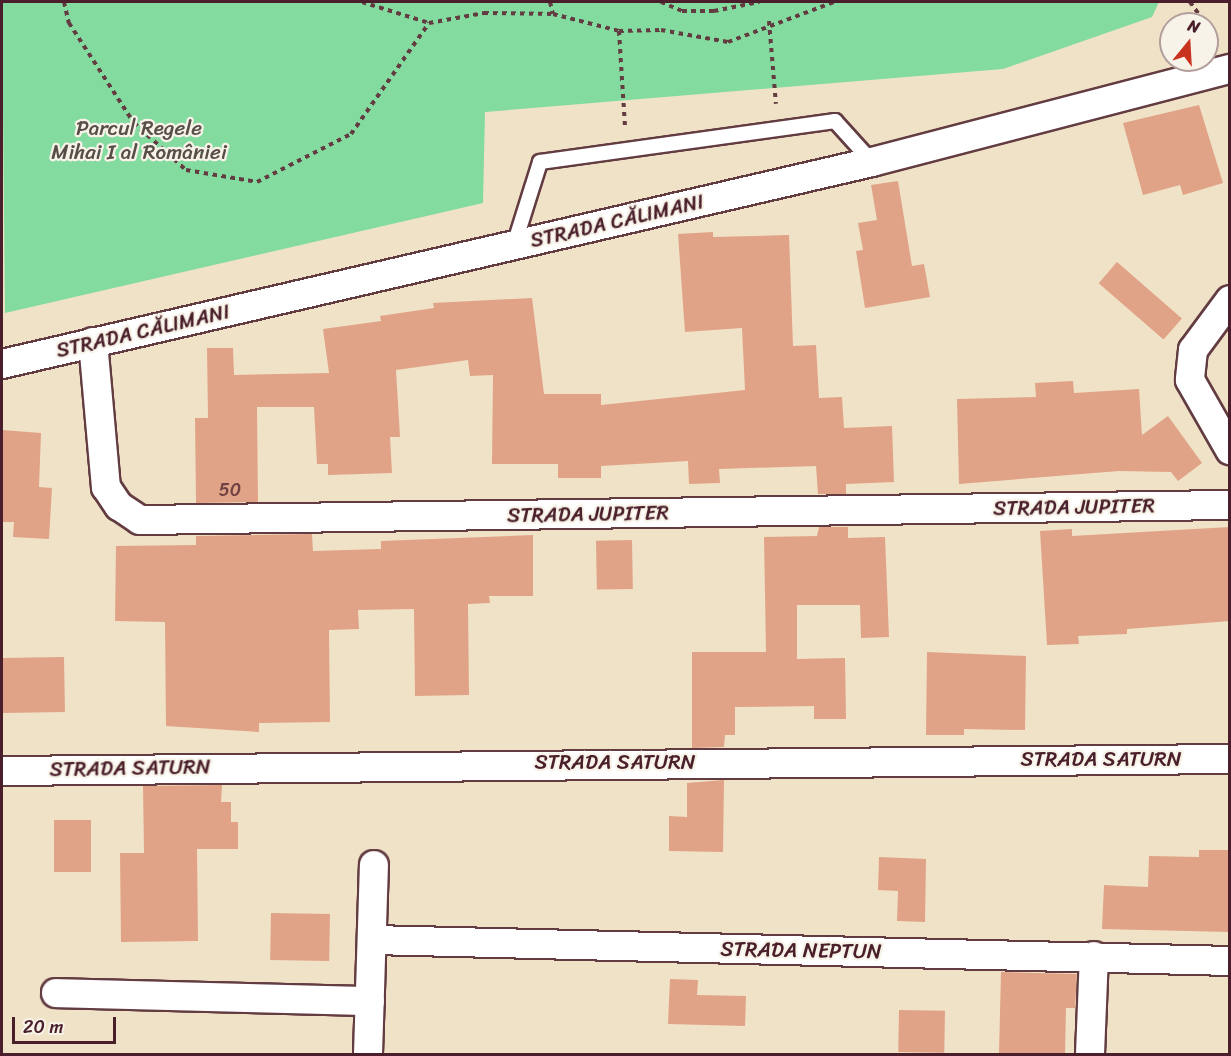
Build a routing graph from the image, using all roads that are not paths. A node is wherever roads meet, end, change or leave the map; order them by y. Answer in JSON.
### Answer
{"nodes":[{"id":1,"x":1230,"y":69,"type":"edge"},
{"id":2,"x":872,"y":162,"type":"junction"},
{"id":3,"x":514,"y":245,"type":"junction"},
{"id":4,"x":1230,"y":300,"type":"edge"},
{"id":5,"x":93,"y":342,"type":"junction"},
{"id":6,"x":2,"y":364,"type":"edge"},
{"id":7,"x":1230,"y":450,"type":"edge"},
{"id":8,"x":1230,"y":505,"type":"edge"},
{"id":9,"x":1230,"y":759,"type":"edge"},
{"id":10,"x":2,"y":771,"type":"edge"},
{"id":11,"x":374,"y":865,"type":"dead end"},
{"id":12,"x":372,"y":940,"type":"junction"},
{"id":13,"x":1094,"y":956,"type":"junction"},
{"id":14,"x":1230,"y":961,"type":"edge"},
{"id":15,"x":56,"y":993,"type":"dead end"},
{"id":16,"x":369,"y":1000,"type":"junction"},
{"id":17,"x":368,"y":1054,"type":"edge"},
{"id":18,"x":1090,"y":1054,"type":"edge"}],
"edges":[{"from":1,"to":2,"type":"street","name":"STRADA CĂLIMANI"},
{"from":2,"to":3,"type":"street","name":"STRADA CĂLIMANI"},
{"from":2,"to":3,"type":"lane"},
{"from":3,"to":5,"type":"street","name":"STRADA CĂLIMANI"},
{"from":4,"to":7,"type":"street"},
{"from":5,"to":6,"type":"street","name":"STRADA CĂLIMANI"},
{"from":5,"to":8,"type":"street","name":"STRADA JUPITER"},
{"from":9,"to":10,"type":"street","name":"STRADA SATURN"},
{"from":11,"to":12,"type":"street"},
{"from":12,"to":13,"type":"street","name":"STRADA NEPTUN"},
{"from":12,"to":16,"type":"street"},
{"from":13,"to":14,"type":"street","name":"STRADA NEPTUN"},
{"from":13,"to":18,"type":"street"},
{"from":15,"to":16,"type":"street"},
{"from":16,"to":17,"type":"street"}]}
